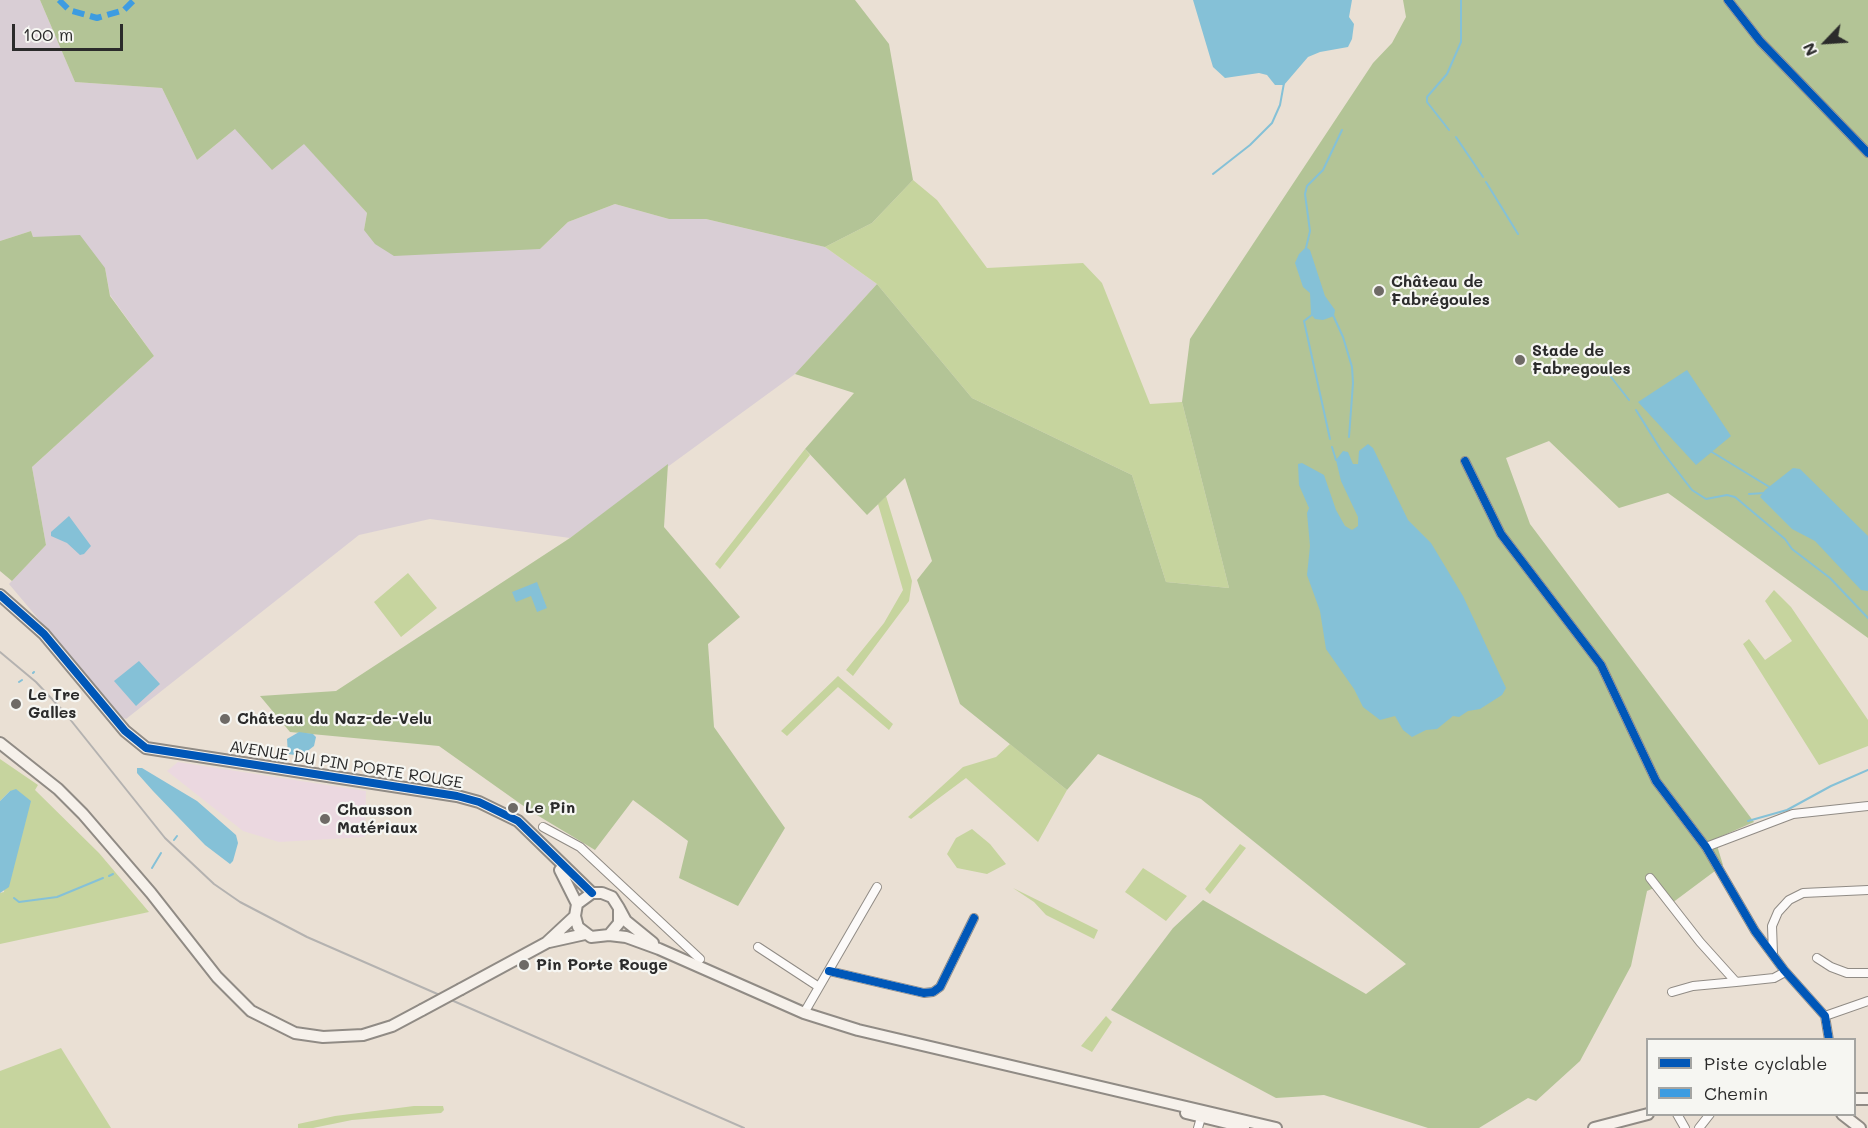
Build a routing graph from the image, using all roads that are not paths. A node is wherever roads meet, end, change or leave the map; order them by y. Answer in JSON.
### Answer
{"nodes":[{"id":1,"x":1728,"y":0,"type":"edge"},
{"id":2,"x":1868,"y":153,"type":"edge"},
{"id":3,"x":1466,"y":461,"type":"dead end"},
{"id":4,"x":0,"y":595,"type":"edge"},
{"id":5,"x":0,"y":743,"type":"edge"},
{"id":6,"x":1868,"y":806,"type":"edge"},
{"id":7,"x":543,"y":827,"type":"dead end"},
{"id":8,"x":545,"y":847,"type":"junction"},
{"id":9,"x":1708,"y":851,"type":"junction"},
{"id":10,"x":1650,"y":878,"type":"dead end"},
{"id":11,"x":623,"y":885,"type":"junction"},
{"id":12,"x":877,"y":887,"type":"dead end"},
{"id":13,"x":1868,"y":890,"type":"edge"},
{"id":14,"x":592,"y":893,"type":"junction"},
{"id":15,"x":612,"y":898,"type":"junction"},
{"id":16,"x":619,"y":908,"type":"junction"},
{"id":17,"x":576,"y":910,"type":"junction"},
{"id":18,"x":974,"y":918,"type":"dead end"},
{"id":19,"x":585,"y":934,"type":"junction"},
{"id":20,"x":609,"y":935,"type":"junction"},
{"id":21,"x":546,"y":943,"type":"junction"},
{"id":22,"x":758,"y":947,"type":"dead end"},
{"id":23,"x":659,"y":949,"type":"junction"},
{"id":24,"x":1773,"y":955,"type":"junction"},
{"id":25,"x":700,"y":958,"type":"dead end"},
{"id":26,"x":1817,"y":958,"type":"dead end"},
{"id":27,"x":829,"y":970,"type":"junction"},
{"id":28,"x":1785,"y":972,"type":"junction"},
{"id":29,"x":1868,"y":973,"type":"edge"},
{"id":30,"x":1736,"y":982,"type":"junction"},
{"id":31,"x":819,"y":987,"type":"junction"},
{"id":32,"x":1672,"y":992,"type":"dead end"},
{"id":33,"x":1868,"y":1001,"type":"edge"},
{"id":34,"x":804,"y":1013,"type":"junction"},
{"id":35,"x":1825,"y":1016,"type":"junction"},
{"id":36,"x":1829,"y":1038,"type":"edge"},
{"id":37,"x":1646,"y":1114,"type":"edge"},
{"id":38,"x":1708,"y":1116,"type":"edge"},
{"id":39,"x":1845,"y":1116,"type":"edge"},
{"id":40,"x":1201,"y":1118,"type":"edge"},
{"id":41,"x":1858,"y":1126,"type":"edge"},
{"id":42,"x":1246,"y":1128,"type":"edge"},
{"id":43,"x":1276,"y":1128,"type":"edge"},
{"id":44,"x":1594,"y":1128,"type":"edge"},
{"id":45,"x":1699,"y":1128,"type":"edge"}],
"edges":[{"from":1,"to":2,"type":"street"},
{"from":3,"to":9,"type":"street"},
{"from":4,"to":8,"type":"main road","name":"AVENUE DU PIN PORTE ROUGE"},
{"from":5,"to":21,"type":"main road","bridge":true},
{"from":6,"to":9,"type":"street"},
{"from":7,"to":11,"type":"street"},
{"from":8,"to":14,"type":"main road","name":"AVENUE DU PIN PORTE ROUGE"},
{"from":8,"to":17,"type":"main road","name":"AVENUE DU PIN PORTE ROUGE"},
{"from":9,"to":24,"type":"street"},
{"from":10,"to":30,"type":"street"},
{"from":11,"to":15,"type":"street"},
{"from":11,"to":25,"type":"street"},
{"from":12,"to":27,"type":"street"},
{"from":13,"to":24,"type":"street"},
{"from":14,"to":15,"type":"main road"},
{"from":14,"to":17,"type":"main road"},
{"from":15,"to":16,"type":"main road"},
{"from":16,"to":20,"type":"main road"},
{"from":16,"to":23,"type":"main road"},
{"from":17,"to":19,"type":"main road"},
{"from":17,"to":21,"type":"main road"},
{"from":18,"to":27,"type":"street"},
{"from":19,"to":20,"type":"main road"},
{"from":19,"to":21,"type":"main road"},
{"from":20,"to":23,"type":"main road"},
{"from":22,"to":31,"type":"street"},
{"from":23,"to":34,"type":"main road"},
{"from":24,"to":28,"type":"street"},
{"from":26,"to":29,"type":"street"},
{"from":27,"to":31,"type":"street"},
{"from":28,"to":30,"type":"street"},
{"from":28,"to":35,"type":"street"},
{"from":30,"to":32,"type":"street"},
{"from":31,"to":34,"type":"street"},
{"from":33,"to":35,"type":"street"},
{"from":34,"to":40,"type":"main road"},
{"from":35,"to":36,"type":"street"},
{"from":37,"to":44,"type":"main road"},
{"from":38,"to":45,"type":"street"},
{"from":39,"to":41,"type":"main road"},
{"from":40,"to":42,"type":"main road"},
{"from":40,"to":43,"type":"main road"}]}
